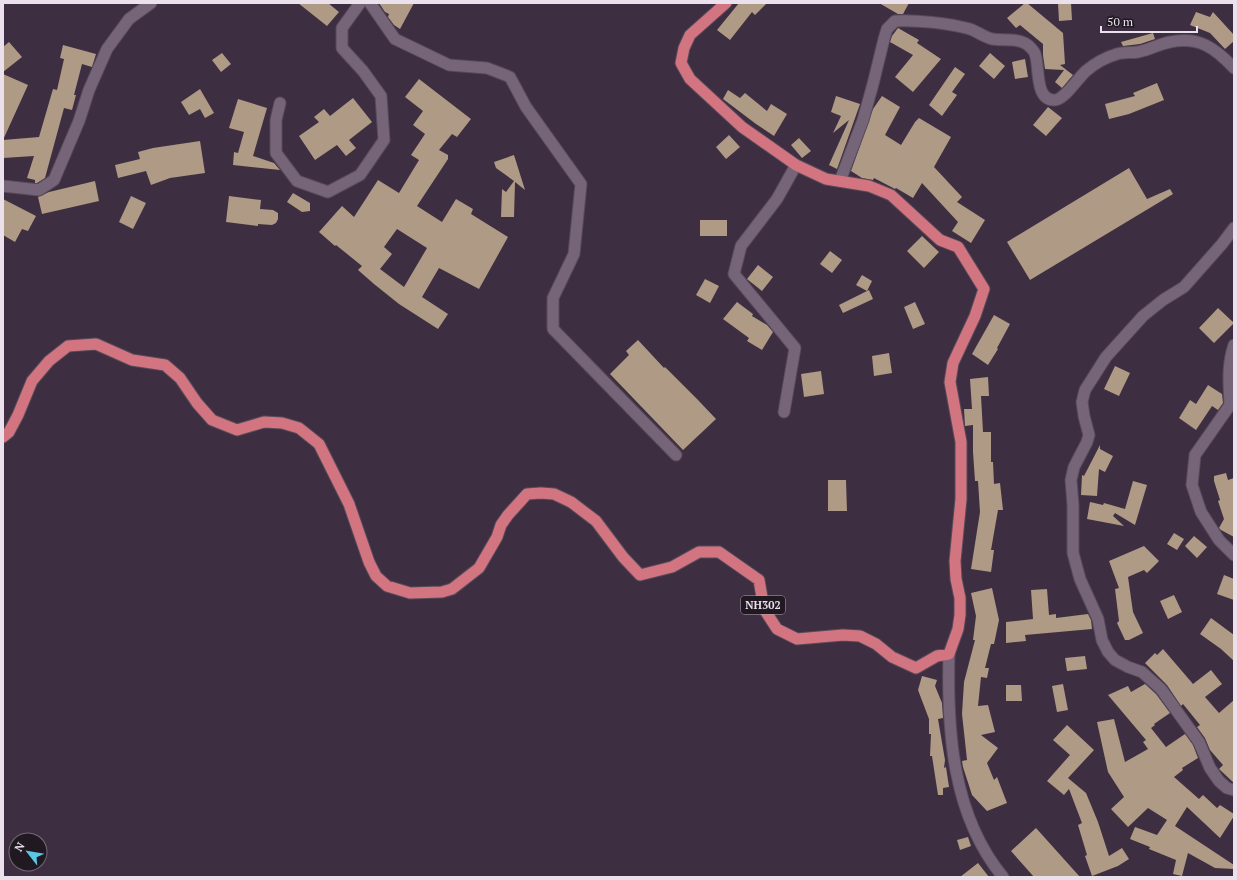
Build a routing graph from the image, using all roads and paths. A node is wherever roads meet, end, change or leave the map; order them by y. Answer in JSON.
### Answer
{"nodes":[{"id":1,"x":151,"y":3,"type":"edge"},
{"id":2,"x":360,"y":3,"type":"edge"},
{"id":3,"x":370,"y":3,"type":"edge"},
{"id":4,"x":726,"y":3,"type":"edge"},
{"id":5,"x":1234,"y":68,"type":"edge"},
{"id":6,"x":280,"y":102,"type":"dead end"},
{"id":7,"x":796,"y":165,"type":"junction"},
{"id":8,"x":840,"y":181,"type":"junction"},
{"id":9,"x":3,"y":186,"type":"edge"},
{"id":10,"x":1234,"y":228,"type":"edge"},
{"id":11,"x":1234,"y":345,"type":"edge"},
{"id":12,"x":1232,"y":405,"type":"edge"},
{"id":13,"x":784,"y":412,"type":"dead end"},
{"id":14,"x":3,"y":437,"type":"edge"},
{"id":15,"x":676,"y":455,"type":"dead end"},
{"id":16,"x":1234,"y":555,"type":"edge"},
{"id":17,"x":949,"y":654,"type":"junction"},
{"id":18,"x":1234,"y":790,"type":"edge"},
{"id":19,"x":1003,"y":877,"type":"edge"}],
"edges":[{"from":1,"to":9,"type":"street"},
{"from":2,"to":6,"type":"street"},
{"from":3,"to":15,"type":"street"},
{"from":4,"to":7,"type":"highway"},
{"from":5,"to":8,"type":"street"},
{"from":7,"to":8,"type":"highway"},
{"from":7,"to":13,"type":"street"},
{"from":8,"to":17,"type":"highway"},
{"from":10,"to":18,"type":"street"},
{"from":11,"to":12,"type":"street"},
{"from":12,"to":16,"type":"street"},
{"from":14,"to":17,"type":"highway","number":"NH302"},
{"from":17,"to":19,"type":"street"}]}
